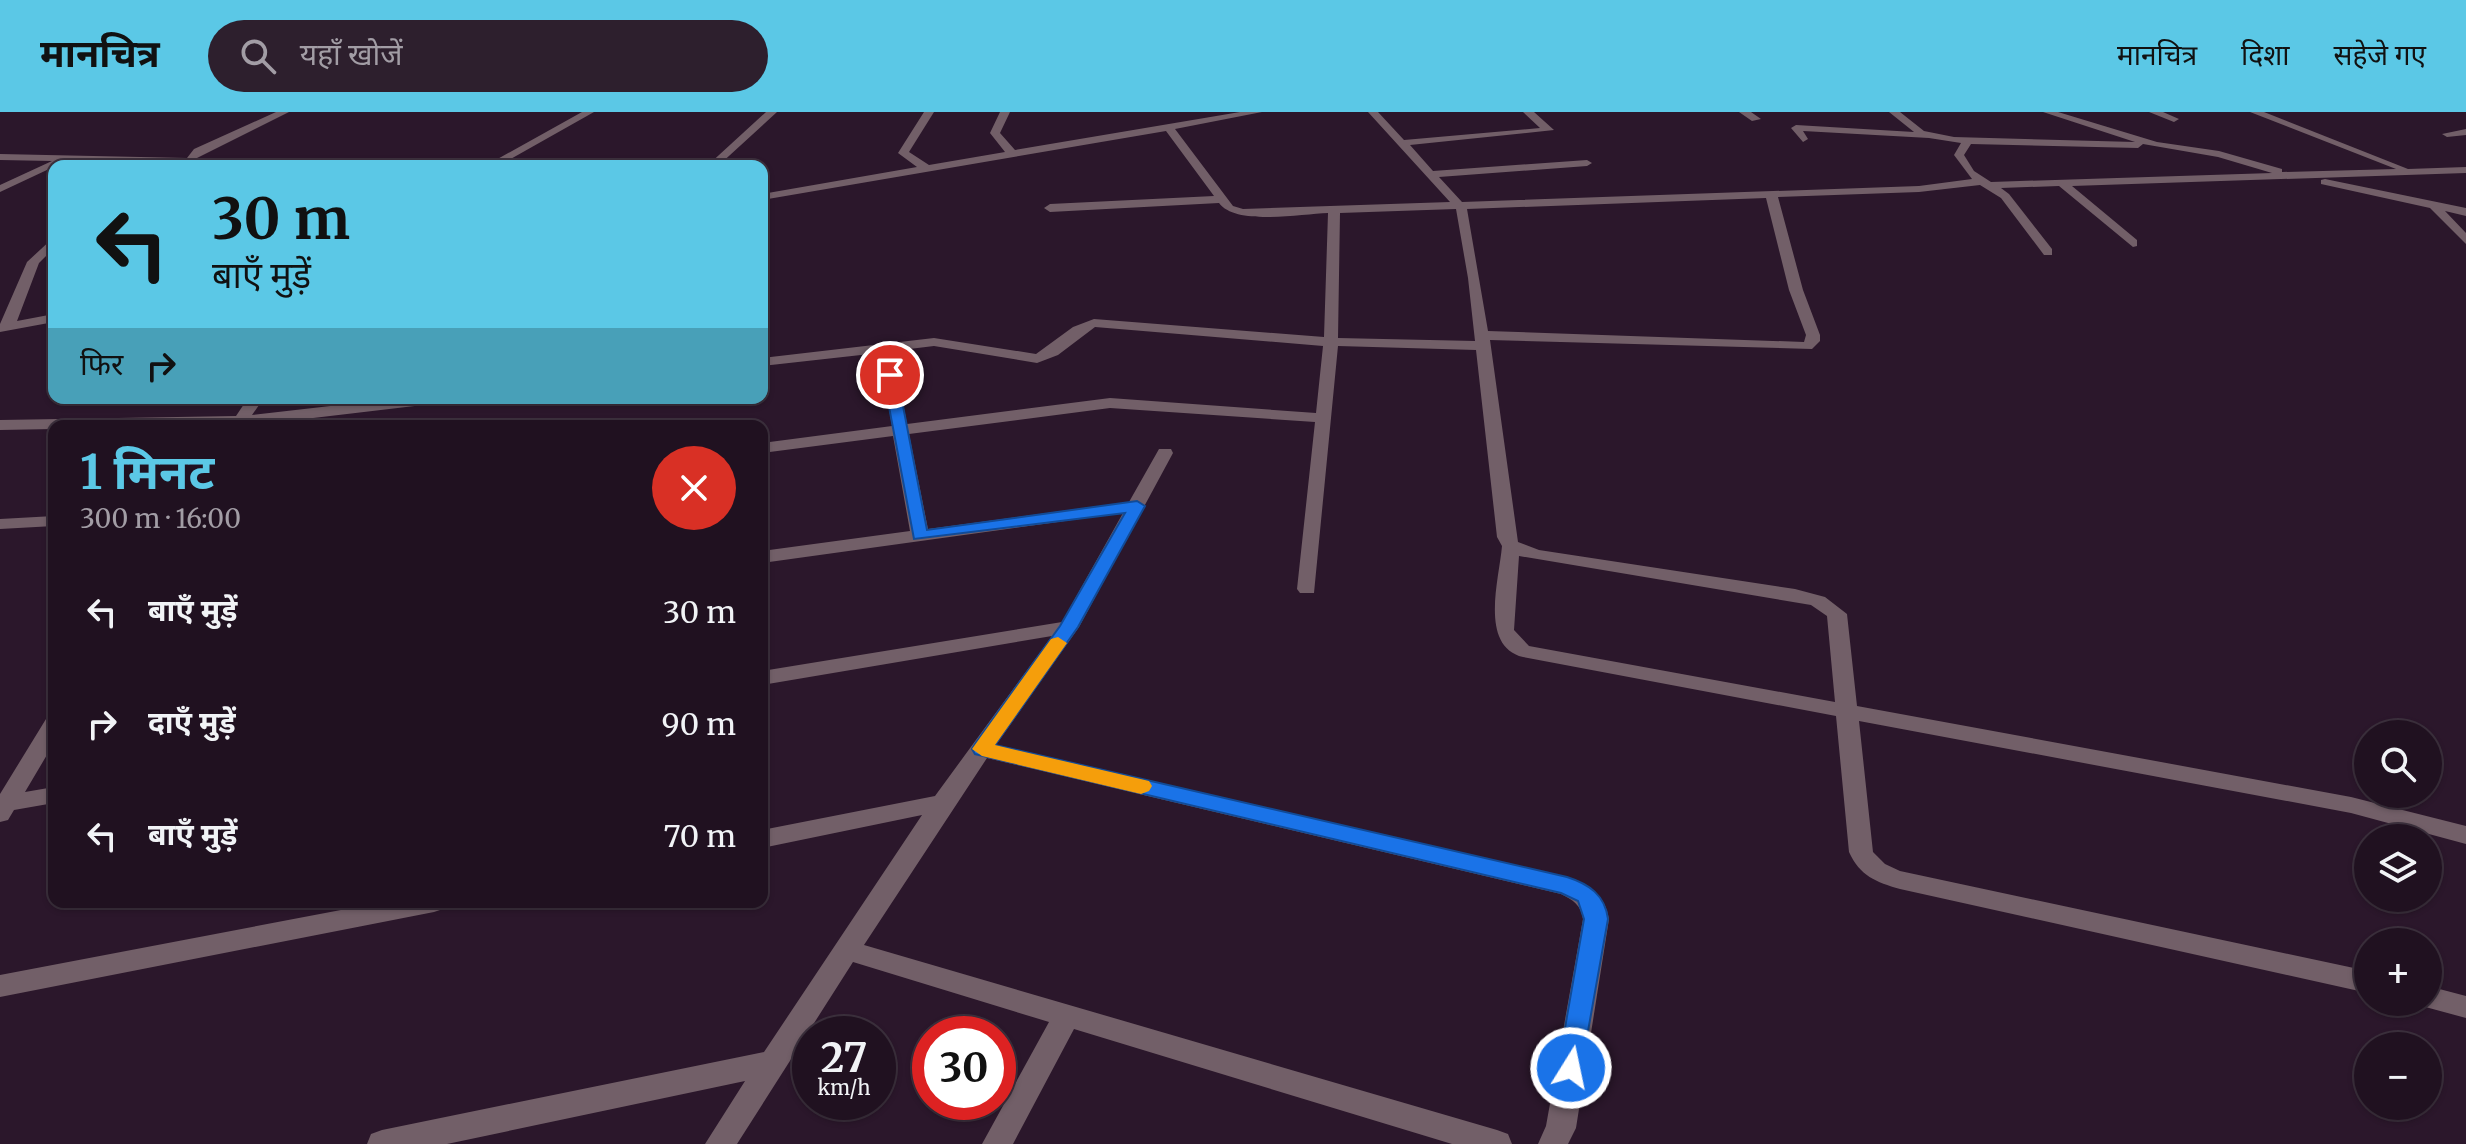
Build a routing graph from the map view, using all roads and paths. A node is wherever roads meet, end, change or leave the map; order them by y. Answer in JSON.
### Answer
{"nodes":[{"id":1,"x":284,"y":112,"type":"edge"},
{"id":2,"x":589,"y":112,"type":"edge"},
{"id":3,"x":772,"y":112,"type":"edge"},
{"id":4,"x":929,"y":112,"type":"edge"},
{"id":5,"x":1005,"y":112,"type":"edge"},
{"id":6,"x":1257,"y":112,"type":"edge"},
{"id":7,"x":1373,"y":112,"type":"edge"},
{"id":8,"x":1528,"y":112,"type":"edge"},
{"id":9,"x":1744,"y":112,"type":"edge"},
{"id":10,"x":1894,"y":112,"type":"edge"},
{"id":11,"x":2048,"y":112,"type":"edge"},
{"id":12,"x":2154,"y":112,"type":"edge"},
{"id":13,"x":2255,"y":112,"type":"edge"},
{"id":14,"x":1756,"y":119,"type":"dead end"},
{"id":15,"x":2174,"y":119,"type":"dead end"},
{"id":16,"x":1168,"y":127,"type":"junction"},
{"id":17,"x":2466,"y":132,"type":"edge"},
{"id":18,"x":2447,"y":134,"type":"dead end"},
{"id":19,"x":1929,"y":136,"type":"junction"},
{"id":20,"x":1803,"y":139,"type":"dead end"},
{"id":21,"x":1967,"y":141,"type":"junction"},
{"id":22,"x":1402,"y":143,"type":"junction"},
{"id":23,"x":2156,"y":145,"type":"junction"},
{"id":24,"x":1012,"y":154,"type":"junction"},
{"id":25,"x":0,"y":157,"type":"edge"},
{"id":26,"x":67,"y":159,"type":"joint"},
{"id":27,"x":92,"y":160,"type":"edge"},
{"id":28,"x":192,"y":160,"type":"edge"},
{"id":29,"x":501,"y":160,"type":"edge"},
{"id":30,"x":719,"y":160,"type":"edge"},
{"id":31,"x":1587,"y":163,"type":"dead end"},
{"id":32,"x":48,"y":168,"type":"edge"},
{"id":33,"x":927,"y":169,"type":"junction"},
{"id":34,"x":2466,"y":170,"type":"edge"},
{"id":35,"x":2415,"y":172,"type":"junction"},
{"id":36,"x":1432,"y":174,"type":"junction"},
{"id":37,"x":2298,"y":176,"type":"junction"},
{"id":38,"x":1987,"y":183,"type":"junction"},
{"id":39,"x":2062,"y":183,"type":"junction"},
{"id":40,"x":0,"y":189,"type":"edge"},
{"id":41,"x":1771,"y":194,"type":"junction"},
{"id":42,"x":768,"y":196,"type":"edge"},
{"id":43,"x":1222,"y":199,"type":"junction"},
{"id":44,"x":1459,"y":203,"type":"junction"},
{"id":45,"x":2435,"y":207,"type":"junction"},
{"id":46,"x":1050,"y":208,"type":"dead end"},
{"id":47,"x":1334,"y":209,"type":"junction"},
{"id":48,"x":2466,"y":212,"type":"edge"},
{"id":49,"x":2466,"y":240,"type":"edge"},
{"id":50,"x":2133,"y":243,"type":"dead end"},
{"id":51,"x":48,"y":247,"type":"edge"},
{"id":52,"x":2048,"y":252,"type":"dead end"},
{"id":53,"x":48,"y":319,"type":"edge"},
{"id":54,"x":4,"y":327,"type":"edge"},
{"id":55,"x":1482,"y":340,"type":"junction"},
{"id":56,"x":1331,"y":342,"type":"junction"},
{"id":57,"x":885,"y":348,"type":"junction"},
{"id":58,"x":768,"y":361,"type":"edge"},
{"id":59,"x":392,"y":404,"type":"edge"},
{"id":60,"x":1323,"y":418,"type":"junction"},
{"id":61,"x":263,"y":420,"type":"edge"},
{"id":62,"x":0,"y":425,"type":"edge"},
{"id":63,"x":48,"y":425,"type":"edge"},
{"id":64,"x":900,"y":430,"type":"junction"},
{"id":65,"x":768,"y":447,"type":"edge"},
{"id":66,"x":1165,"y":453,"type":"dead end"},
{"id":67,"x":1137,"y":506,"type":"junction"},
{"id":68,"x":48,"y":521,"type":"edge"},
{"id":69,"x":0,"y":524,"type":"edge"},
{"id":70,"x":920,"y":536,"type":"junction"},
{"id":71,"x":1511,"y":546,"type":"junction"},
{"id":72,"x":768,"y":556,"type":"edge"},
{"id":73,"x":1307,"y":589,"type":"dead end"},
{"id":74,"x":1069,"y":627,"type":"junction"},
{"id":75,"x":768,"y":677,"type":"edge"},
{"id":76,"x":1847,"y":708,"type":"junction"},
{"id":77,"x":48,"y":734,"type":"edge"},
{"id":78,"x":982,"y":749,"type":"junction"},
{"id":79,"x":48,"y":797,"type":"edge"},
{"id":80,"x":943,"y":803,"type":"junction"},
{"id":81,"x":3,"y":808,"type":"edge"},
{"id":82,"x":2466,"y":835,"type":"edge"},
{"id":83,"x":768,"y":838,"type":"edge"},
{"id":84,"x":403,"y":908,"type":"edge"},
{"id":85,"x":847,"y":950,"type":"junction"},
{"id":86,"x":2354,"y":979,"type":"edge"},
{"id":87,"x":0,"y":986,"type":"edge"},
{"id":88,"x":2442,"y":1001,"type":"edge"},
{"id":89,"x":2466,"y":1007,"type":"edge"},
{"id":90,"x":1067,"y":1015,"type":"junction"},
{"id":91,"x":775,"y":1062,"type":"junction"},
{"id":92,"x":382,"y":1144,"type":"edge"},
{"id":93,"x":720,"y":1144,"type":"edge"},
{"id":94,"x":997,"y":1144,"type":"edge"},
{"id":95,"x":1497,"y":1144,"type":"edge"},
{"id":96,"x":1553,"y":1144,"type":"edge"}],
"edges":[{"from":1,"to":28,"type":"street"},
{"from":2,"to":29,"type":"street"},
{"from":3,"to":30,"type":"street"},
{"from":4,"to":33,"type":"street"},
{"from":5,"to":24,"type":"street"},
{"from":6,"to":16,"type":"street"},
{"from":7,"to":22,"type":"street"},
{"from":8,"to":22,"type":"street"},
{"from":9,"to":14,"type":"street"},
{"from":10,"to":19,"type":"street"},
{"from":11,"to":23,"type":"street"},
{"from":12,"to":15,"type":"street"},
{"from":13,"to":35,"type":"street"},
{"from":16,"to":24,"type":"street"},
{"from":16,"to":43,"type":"street"},
{"from":17,"to":18,"type":"street"},
{"from":19,"to":20,"type":"street"},
{"from":19,"to":21,"type":"street"},
{"from":21,"to":23,"type":"street"},
{"from":21,"to":38,"type":"street"},
{"from":22,"to":36,"type":"street"},
{"from":23,"to":37,"type":"street"},
{"from":24,"to":33,"type":"street"},
{"from":25,"to":26,"type":"street"},
{"from":26,"to":27,"type":"street"},
{"from":31,"to":36,"type":"street"},
{"from":32,"to":40,"type":"street"},
{"from":33,"to":42,"type":"street"},
{"from":34,"to":35,"type":"street"},
{"from":35,"to":37,"type":"street"},
{"from":36,"to":44,"type":"street"},
{"from":37,"to":39,"type":"street"},
{"from":37,"to":45,"type":"street"},
{"from":38,"to":39,"type":"street"},
{"from":38,"to":41,"type":"street"},
{"from":38,"to":52,"type":"street"},
{"from":39,"to":50,"type":"street"},
{"from":41,"to":44,"type":"street"},
{"from":41,"to":55,"type":"street"},
{"from":43,"to":46,"type":"street"},
{"from":43,"to":47,"type":"street"},
{"from":44,"to":47,"type":"street"},
{"from":44,"to":55,"type":"street"},
{"from":45,"to":48,"type":"street"},
{"from":45,"to":49,"type":"street"},
{"from":47,"to":56,"type":"street"},
{"from":51,"to":54,"type":"street"},
{"from":53,"to":54,"type":"street"},
{"from":55,"to":56,"type":"street"},
{"from":55,"to":71,"type":"street"},
{"from":56,"to":57,"type":"street"},
{"from":56,"to":60,"type":"street"},
{"from":57,"to":58,"type":"street"},
{"from":57,"to":64,"type":"street"},
{"from":59,"to":61,"type":"street"},
{"from":60,"to":64,"type":"street"},
{"from":60,"to":73,"type":"street"},
{"from":62,"to":63,"type":"street"},
{"from":64,"to":65,"type":"street"},
{"from":64,"to":70,"type":"street"},
{"from":66,"to":67,"type":"street"},
{"from":67,"to":70,"type":"street"},
{"from":67,"to":74,"type":"street"},
{"from":68,"to":69,"type":"street"},
{"from":70,"to":72,"type":"street"},
{"from":71,"to":76,"type":"street"},
{"from":71,"to":76,"type":"street"},
{"from":74,"to":75,"type":"street"},
{"from":74,"to":78,"type":"street"},
{"from":76,"to":82,"type":"street"},
{"from":76,"to":86,"type":"street"},
{"from":77,"to":81,"type":"street"},
{"from":78,"to":80,"type":"street"},
{"from":78,"to":96,"type":"street"},
{"from":79,"to":81,"type":"street"},
{"from":80,"to":83,"type":"street"},
{"from":80,"to":85,"type":"street"},
{"from":84,"to":87,"type":"street"},
{"from":85,"to":90,"type":"street"},
{"from":85,"to":91,"type":"street"},
{"from":88,"to":89,"type":"street"},
{"from":90,"to":94,"type":"street"},
{"from":90,"to":95,"type":"street"},
{"from":91,"to":92,"type":"street"},
{"from":91,"to":93,"type":"street"}]}
